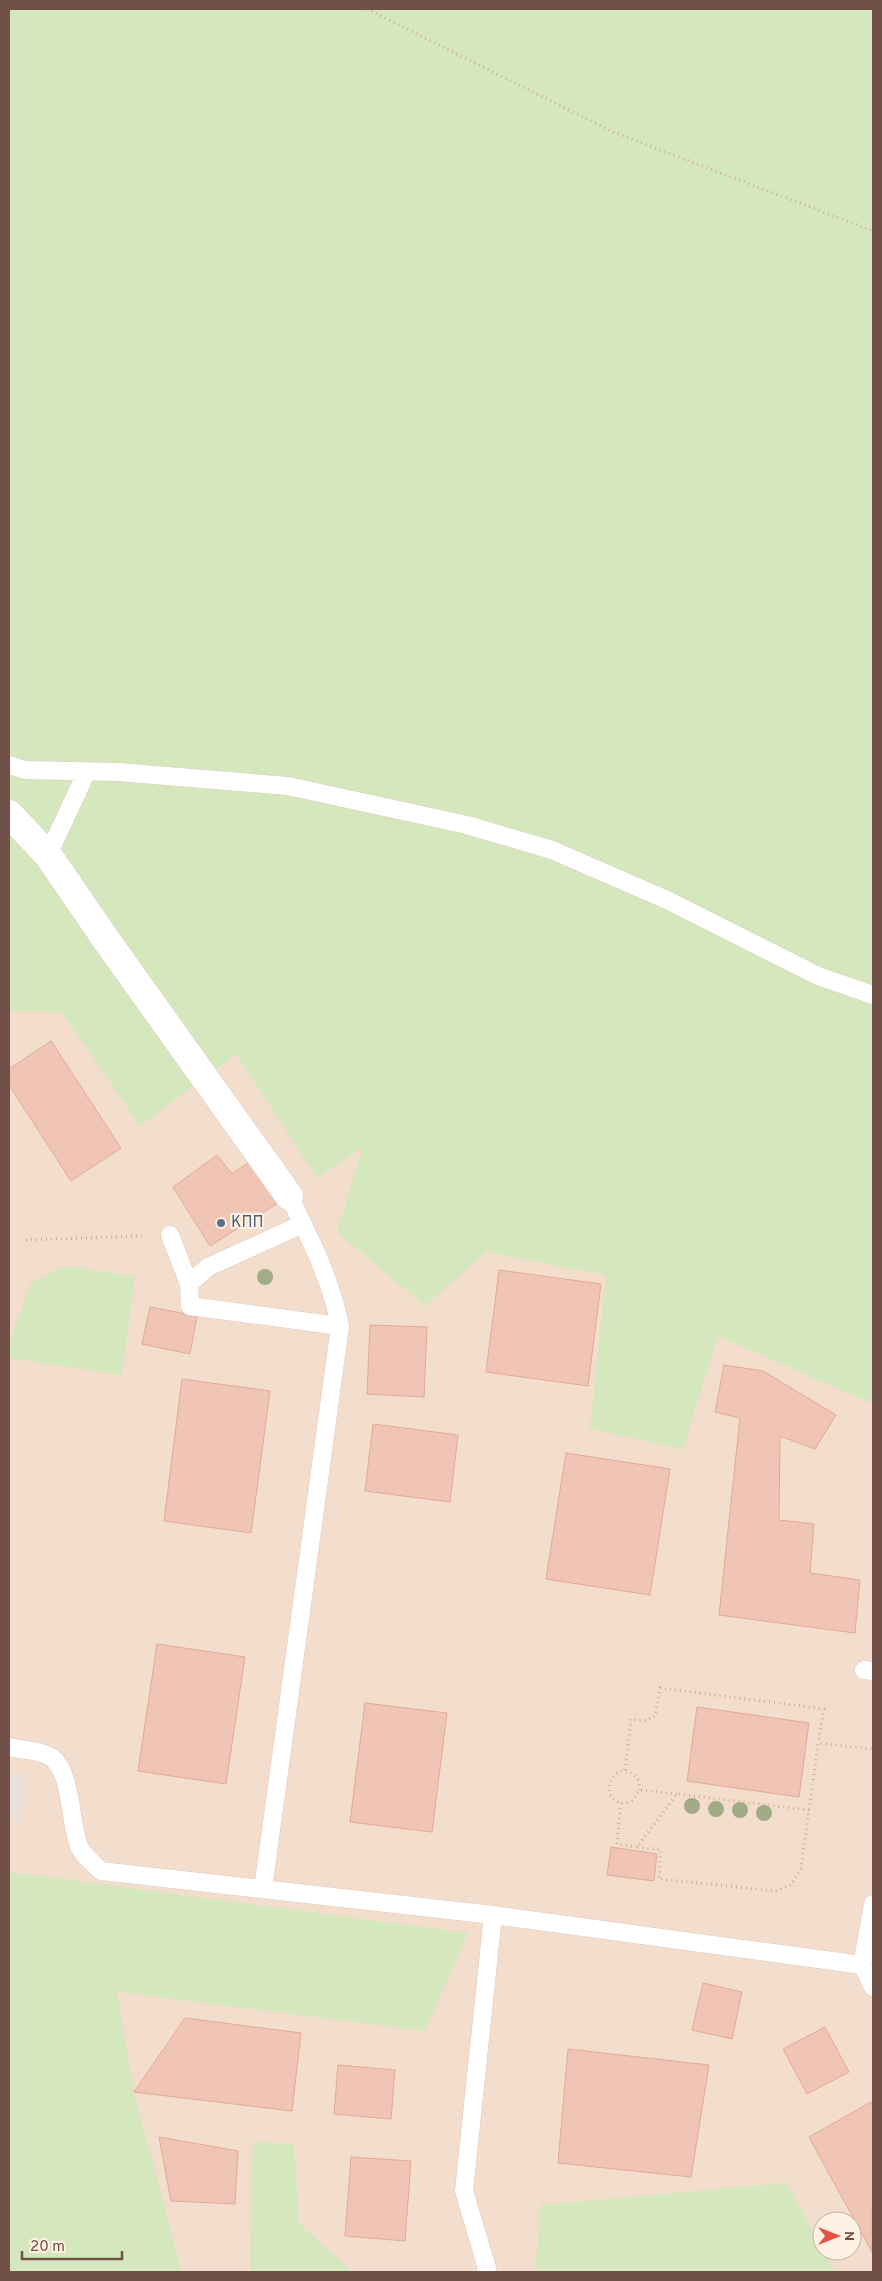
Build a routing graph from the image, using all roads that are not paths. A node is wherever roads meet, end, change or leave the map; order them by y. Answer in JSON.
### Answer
{"nodes":[{"id":1,"x":9,"y":765,"type":"edge"},
{"id":2,"x":87,"y":771,"type":"junction"},
{"id":3,"x":9,"y":814,"type":"edge"},
{"id":4,"x":48,"y":855,"type":"junction"},
{"id":5,"x":873,"y":995,"type":"edge"},
{"id":6,"x":289,"y":1196,"type":"joint"},
{"id":7,"x":303,"y":1224,"type":"junction"},
{"id":8,"x":170,"y":1235,"type":"road end"},
{"id":9,"x":189,"y":1284,"type":"junction"},
{"id":10,"x":340,"y":1326,"type":"junction"},
{"id":11,"x":9,"y":1747,"type":"edge"},
{"id":12,"x":264,"y":1889,"type":"junction"},
{"id":13,"x":873,"y":1904,"type":"edge"},
{"id":14,"x":493,"y":1915,"type":"junction"},
{"id":15,"x":862,"y":1965,"type":"junction"},
{"id":16,"x":873,"y":1986,"type":"edge"},
{"id":17,"x":486,"y":2272,"type":"edge"}],
"edges":[{"from":1,"to":2,"type":"lane"},
{"from":2,"to":4,"type":"lane"},
{"from":2,"to":5,"type":"lane"},
{"from":3,"to":4,"type":"street"},
{"from":4,"to":6,"type":"street"},
{"from":6,"to":7,"type":"lane"},
{"from":7,"to":9,"type":"lane"},
{"from":7,"to":10,"type":"lane"},
{"from":8,"to":9,"type":"lane"},
{"from":9,"to":10,"type":"lane"},
{"from":10,"to":12,"type":"lane"},
{"from":11,"to":12,"type":"lane"},
{"from":12,"to":14,"type":"lane"},
{"from":13,"to":15,"type":"lane"},
{"from":14,"to":15,"type":"lane"},
{"from":14,"to":17,"type":"lane"},
{"from":15,"to":16,"type":"lane"}]}
